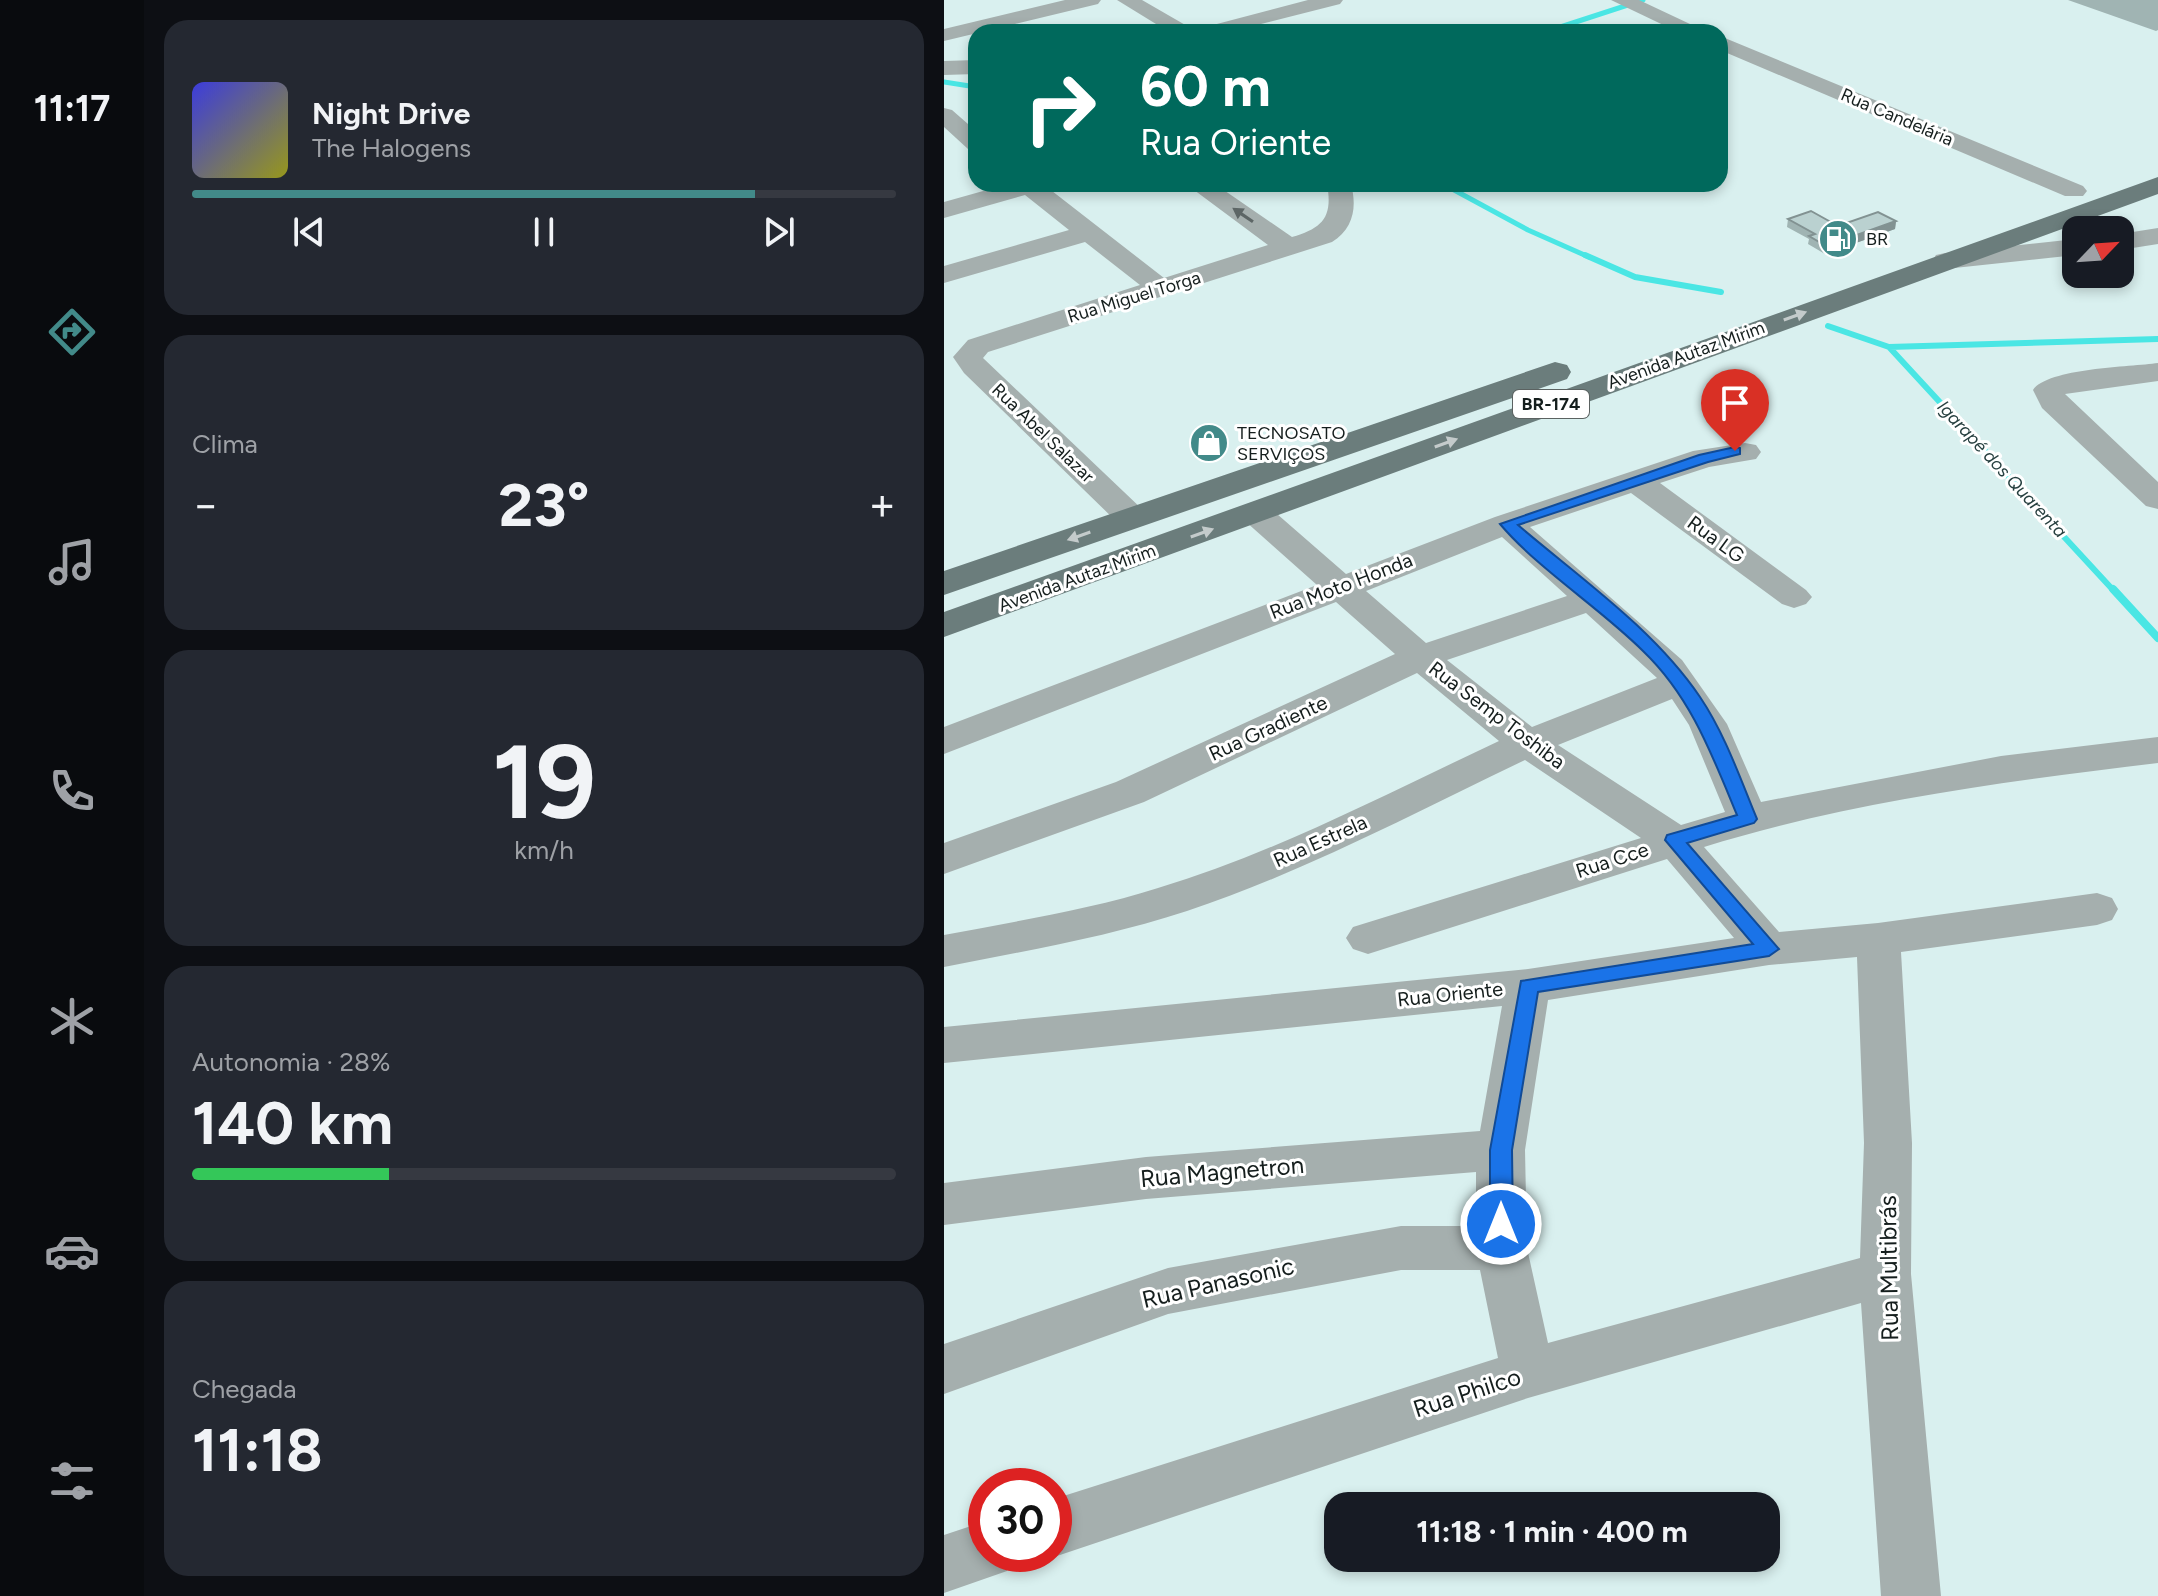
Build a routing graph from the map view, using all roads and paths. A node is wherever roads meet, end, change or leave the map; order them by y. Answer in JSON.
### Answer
{"nodes":[{"id":1,"x":1091,"y":0,"type":"edge"},
{"id":2,"x":1127,"y":0,"type":"edge"},
{"id":3,"x":1333,"y":0,"type":"edge"},
{"id":4,"x":1621,"y":0,"type":"edge"},
{"id":5,"x":990,"y":24,"type":"edge"},
{"id":6,"x":1170,"y":24,"type":"edge"},
{"id":7,"x":1236,"y":24,"type":"edge"},
{"id":8,"x":1677,"y":24,"type":"edge"},
{"id":9,"x":968,"y":29,"type":"edge"},
{"id":10,"x":944,"y":35,"type":"edge"},
{"id":11,"x":1728,"y":45,"type":"edge"},
{"id":12,"x":968,"y":67,"type":"edge"},
{"id":13,"x":944,"y":68,"type":"edge"},
{"id":14,"x":944,"y":105,"type":"edge"},
{"id":15,"x":968,"y":109,"type":"edge"},
{"id":16,"x":944,"y":115,"type":"edge"},
{"id":17,"x":968,"y":147,"type":"edge"},
{"id":18,"x":2158,"y":162,"type":"edge"},
{"id":19,"x":2158,"y":185,"type":"edge"},
{"id":20,"x":2074,"y":191,"type":"junction"},
{"id":21,"x":1004,"y":192,"type":"edge"},
{"id":22,"x":1037,"y":192,"type":"edge"},
{"id":23,"x":1210,"y":192,"type":"edge"},
{"id":24,"x":1339,"y":192,"type":"edge"},
{"id":25,"x":944,"y":210,"type":"edge"},
{"id":26,"x":1090,"y":232,"type":"junction"},
{"id":27,"x":2158,"y":236,"type":"edge"},
{"id":28,"x":2134,"y":240,"type":"edge"},
{"id":29,"x":1289,"y":247,"type":"junction"},
{"id":30,"x":2062,"y":248,"type":"edge"},
{"id":31,"x":1945,"y":261,"type":"junction"},
{"id":32,"x":944,"y":275,"type":"edge"},
{"id":33,"x":1160,"y":288,"type":"junction"},
{"id":34,"x":978,"y":346,"type":"joint"},
{"id":35,"x":1559,"y":370,"type":"junction"},
{"id":36,"x":2158,"y":372,"type":"edge"},
{"id":37,"x":1588,"y":391,"type":"junction"},
{"id":38,"x":1745,"y":452,"type":"dead end"},
{"id":39,"x":1637,"y":482,"type":"junction"},
{"id":40,"x":2158,"y":499,"type":"edge"},
{"id":41,"x":1257,"y":514,"type":"junction"},
{"id":42,"x":1132,"y":518,"type":"junction"},
{"id":43,"x":1507,"y":524,"type":"junction"},
{"id":44,"x":944,"y":584,"type":"edge"},
{"id":45,"x":1340,"y":586,"type":"junction"},
{"id":46,"x":1794,"y":597,"type":"dead end"},
{"id":47,"x":1592,"y":599,"type":"junction"},
{"id":48,"x":944,"y":625,"type":"edge"},
{"id":49,"x":1420,"y":657,"type":"junction"},
{"id":50,"x":1680,"y":682,"type":"junction"},
{"id":51,"x":944,"y":741,"type":"edge"},
{"id":52,"x":1527,"y":743,"type":"junction"},
{"id":53,"x":2158,"y":750,"type":"edge"},
{"id":54,"x":1748,"y":819,"type":"junction"},
{"id":55,"x":1674,"y":840,"type":"junction"},
{"id":56,"x":944,"y":859,"type":"edge"},
{"id":57,"x":2097,"y":909,"type":"dead end"},
{"id":58,"x":1368,"y":938,"type":"dead end"},
{"id":59,"x":1878,"y":939,"type":"junction"},
{"id":60,"x":1769,"y":949,"type":"junction"},
{"id":61,"x":944,"y":951,"type":"edge"},
{"id":62,"x":1528,"y":986,"type":"junction"},
{"id":63,"x":944,"y":1045,"type":"edge"},
{"id":64,"x":1501,"y":1150,"type":"junction"},
{"id":65,"x":944,"y":1204,"type":"edge"},
{"id":66,"x":1501,"y":1248,"type":"junction"},
{"id":67,"x":1885,"y":1274,"type":"junction"},
{"id":68,"x":944,"y":1369,"type":"edge"},
{"id":69,"x":1528,"y":1373,"type":"junction"},
{"id":70,"x":1072,"y":1522,"type":"edge"},
{"id":71,"x":968,"y":1556,"type":"edge"},
{"id":72,"x":944,"y":1564,"type":"edge"},
{"id":73,"x":1911,"y":1596,"type":"edge"}],
"edges":[{"from":1,"to":5,"type":"street"},
{"from":2,"to":6,"type":"street"},
{"from":3,"to":7,"type":"street"},
{"from":4,"to":8,"type":"street"},
{"from":9,"to":10,"type":"street"},
{"from":11,"to":20,"type":"street","name":"Rua Candelária"},
{"from":12,"to":13,"type":"street"},
{"from":14,"to":15,"type":"street"},
{"from":16,"to":17,"type":"street"},
{"from":18,"to":20,"type":"main road","name":"Avenida Autaz Mirim","number":"BR-174"},
{"from":19,"to":31,"type":"main road","name":"Avenida Autaz Mirim","number":"BR-174"},
{"from":20,"to":35,"type":"main road","name":"Avenida Autaz Mirim","number":"BR-174"},
{"from":21,"to":25,"type":"street"},
{"from":22,"to":26,"type":"street"},
{"from":29,"to":23,"type":"street","one_way":true},
{"from":24,"to":29,"type":"street","name":"Rua Miguel Torga"},
{"from":26,"to":32,"type":"street"},
{"from":26,"to":33,"type":"street"},
{"from":27,"to":28,"type":"street"},
{"from":29,"to":33,"type":"street","name":"Rua Miguel Torga"},
{"from":30,"to":31,"type":"street"},
{"from":37,"to":31,"type":"main road","name":"Avenida Autaz Mirim","number":"BR-174","one_way":true},
{"from":33,"to":34,"type":"street","name":"Rua Miguel Torga"},
{"from":34,"to":42,"type":"street","name":"Rua Abel Salazar"},
{"from":35,"to":37,"type":"main road"},
{"from":35,"to":42,"type":"main road","name":"Avenida Autaz Mirim","number":"BR-174"},
{"from":36,"to":40,"type":"street"},
{"from":41,"to":37,"type":"main road","name":"Avenida Autaz Mirim","number":"BR-174","one_way":true},
{"from":38,"to":39,"type":"street","name":"Rua Moto Honda"},
{"from":39,"to":43,"type":"street","name":"Rua Moto Honda"},
{"from":39,"to":46,"type":"street","name":"Rua LG"},
{"from":41,"to":45,"type":"street","name":"Rua Semp Toshiba"},
{"from":48,"to":41,"type":"main road","name":"Avenida Autaz Mirim","number":"BR-174","one_way":true},
{"from":42,"to":44,"type":"main road","name":"Avenida Autaz Mirim","number":"BR-174","one_way":true},
{"from":43,"to":45,"type":"street","name":"Rua Moto Honda"},
{"from":43,"to":47,"type":"street"},
{"from":45,"to":49,"type":"street","name":"Rua Semp Toshiba"},
{"from":45,"to":51,"type":"street","name":"Rua Moto Honda"},
{"from":47,"to":49,"type":"street","name":"Rua Gradiente"},
{"from":47,"to":50,"type":"street"},
{"from":49,"to":52,"type":"street","name":"Rua Semp Toshiba"},
{"from":49,"to":56,"type":"street","name":"Rua Gradiente"},
{"from":50,"to":52,"type":"street","name":"Rua Estrela"},
{"from":50,"to":54,"type":"street"},
{"from":52,"to":55,"type":"street","name":"Rua Semp Toshiba"},
{"from":52,"to":61,"type":"street","name":"Rua Estrela"},
{"from":53,"to":54,"type":"street","name":"Rua Cce"},
{"from":54,"to":55,"type":"street","name":"Rua Cce"},
{"from":55,"to":58,"type":"street","name":"Rua Cce"},
{"from":55,"to":60,"type":"street","name":"Rua Semp Toshiba"},
{"from":57,"to":59,"type":"street","name":"Rua Oriente"},
{"from":59,"to":60,"type":"street","name":"Rua Oriente"},
{"from":59,"to":67,"type":"street","name":"Rua Multibrás"},
{"from":60,"to":62,"type":"street","name":"Rua Oriente"},
{"from":62,"to":63,"type":"street","name":"Rua Oriente"},
{"from":62,"to":64,"type":"street"},
{"from":64,"to":65,"type":"street","name":"Rua Magnetron"},
{"from":64,"to":66,"type":"street"},
{"from":66,"to":68,"type":"street","name":"Rua Panasonic"},
{"from":66,"to":69,"type":"street"},
{"from":67,"to":69,"type":"street","name":"Rua Philco"},
{"from":67,"to":73,"type":"street","name":"Rua Multibrás"},
{"from":69,"to":70,"type":"street","name":"Rua Philco"},
{"from":71,"to":72,"type":"street"}]}
